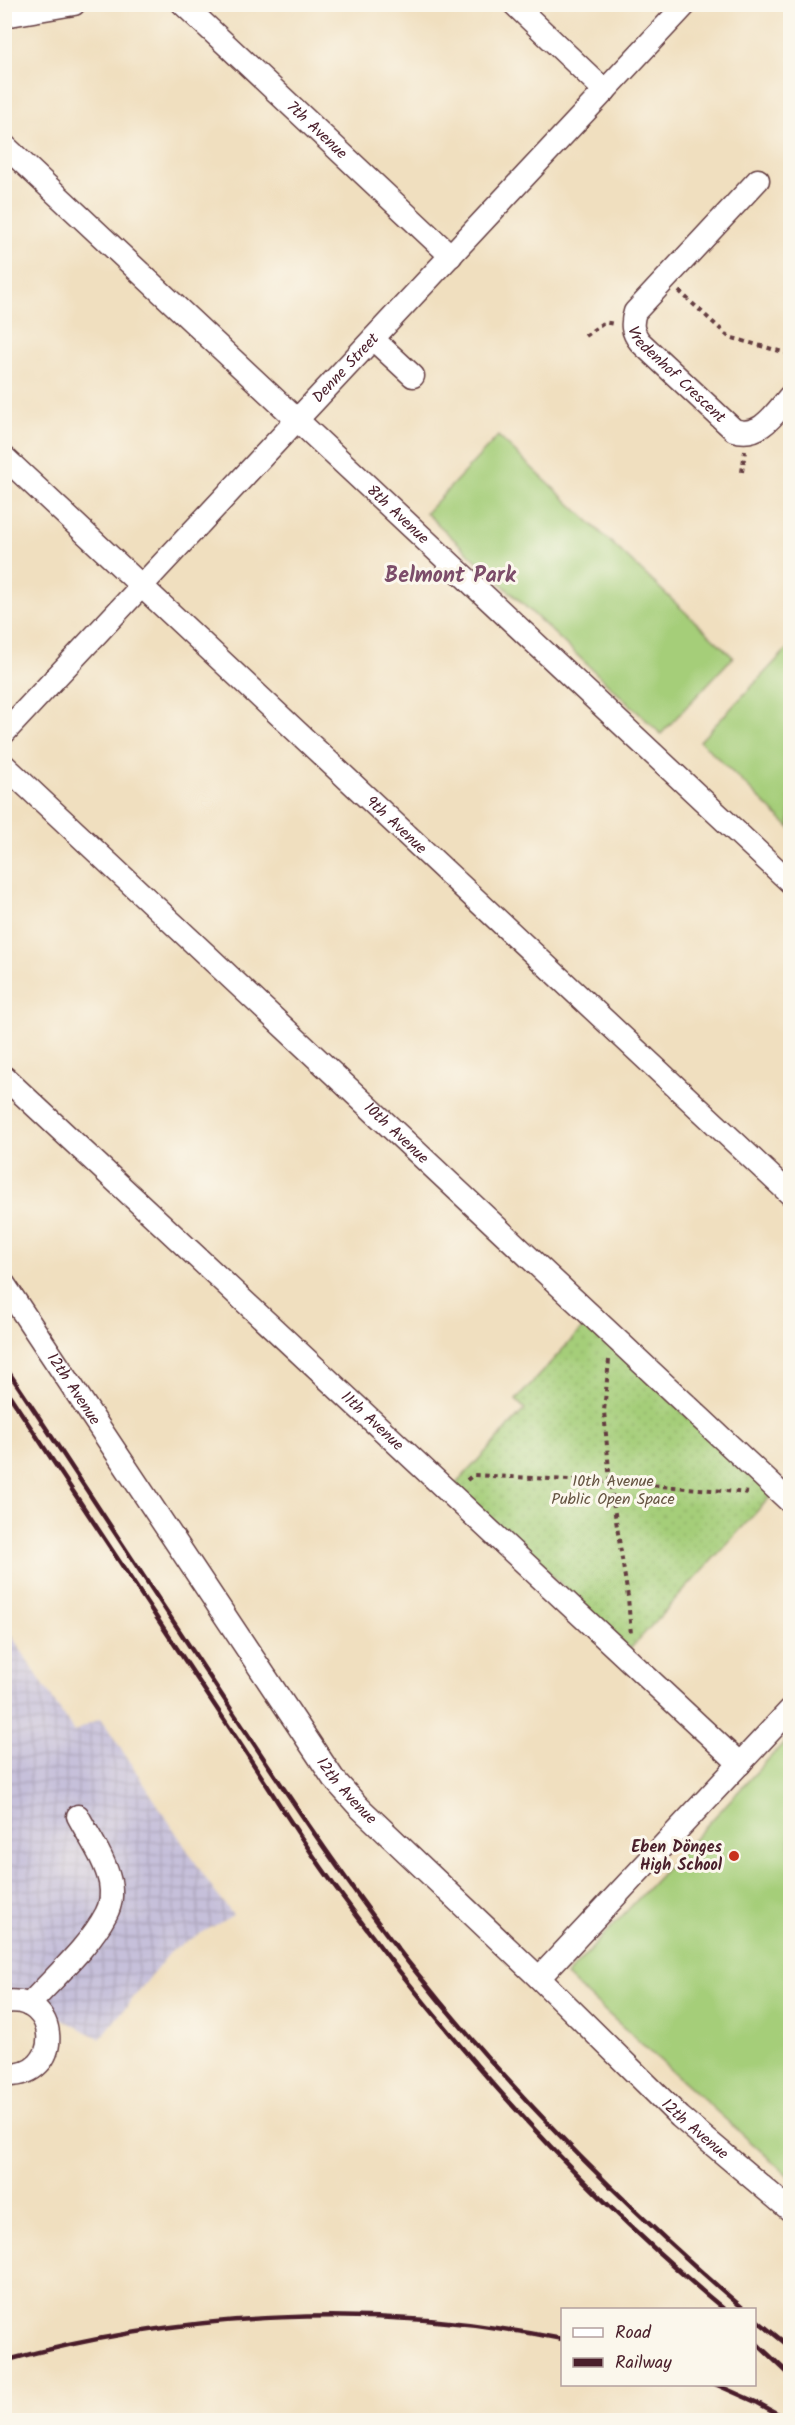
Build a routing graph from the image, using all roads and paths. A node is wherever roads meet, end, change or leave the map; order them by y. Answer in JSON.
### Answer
{"nodes":[{"id":1,"x":74,"y":4,"type":"edge"},
{"id":2,"x":183,"y":4,"type":"edge"},
{"id":3,"x":514,"y":4,"type":"edge"},
{"id":4,"x":686,"y":4,"type":"edge"},
{"id":5,"x":4,"y":16,"type":"edge"},
{"id":6,"x":605,"y":91,"type":"junction"},
{"id":7,"x":4,"y":145,"type":"edge"},
{"id":8,"x":758,"y":180,"type":"dead end"},
{"id":9,"x":451,"y":256,"type":"junction"},
{"id":10,"x":666,"y":279,"type":"junction"},
{"id":11,"x":632,"y":329,"type":"junction"},
{"id":12,"x":585,"y":336,"type":"dead end"},
{"id":13,"x":373,"y":339,"type":"junction"},
{"id":14,"x":790,"y":354,"type":"edge"},
{"id":15,"x":413,"y":376,"type":"dead end"},
{"id":16,"x":790,"y":396,"type":"edge"},
{"id":17,"x":298,"y":420,"type":"junction"},
{"id":18,"x":4,"y":457,"type":"edge"},
{"id":19,"x":142,"y":586,"type":"junction"},
{"id":20,"x":4,"y":733,"type":"edge"},
{"id":21,"x":4,"y":765,"type":"edge"},
{"id":22,"x":790,"y":882,"type":"edge"},
{"id":23,"x":4,"y":1077,"type":"edge"},
{"id":24,"x":790,"y":1194,"type":"edge"},
{"id":25,"x":4,"y":1284,"type":"edge"},
{"id":26,"x":617,"y":1339,"type":"junction"},
{"id":27,"x":610,"y":1482,"type":"junction"},
{"id":28,"x":451,"y":1495,"type":"junction"},
{"id":29,"x":784,"y":1495,"type":"edge"},
{"id":30,"x":623,"y":1655,"type":"junction"},
{"id":31,"x":790,"y":1710,"type":"edge"},
{"id":32,"x":740,"y":1764,"type":"junction"},
{"id":33,"x":78,"y":1816,"type":"dead end"},
{"id":34,"x":539,"y":1978,"type":"junction"},
{"id":35,"x":12,"y":2001,"type":"edge"},
{"id":36,"x":4,"y":2075,"type":"edge"},
{"id":37,"x":790,"y":2210,"type":"edge"}],
"edges":[{"from":1,"to":5,"type":"street"},
{"from":2,"to":9,"type":"street","name":"7th Avenue"},
{"from":3,"to":6,"type":"street"},
{"from":4,"to":6,"type":"street","name":"Denne Street"},
{"from":6,"to":9,"type":"street","name":"Denne Street"},
{"from":7,"to":17,"type":"street","name":"8th Avenue"},
{"from":8,"to":10,"type":"street","name":"Vredenhof Crescent"},
{"from":9,"to":13,"type":"street","name":"Denne Street"},
{"from":10,"to":11,"type":"street","name":"Vredenhof Crescent"},
{"from":10,"to":14,"type":"path"},
{"from":11,"to":12,"type":"path"},
{"from":11,"to":16,"type":"street","name":"Vredenhof Crescent"},
{"from":13,"to":15,"type":"street"},
{"from":13,"to":17,"type":"street","name":"Denne Street"},
{"from":17,"to":19,"type":"street","name":"Denne Street"},
{"from":17,"to":22,"type":"street","name":"8th Avenue"},
{"from":18,"to":19,"type":"street","name":"9th Avenue"},
{"from":19,"to":20,"type":"street","name":"Denne Street"},
{"from":19,"to":24,"type":"street","name":"9th Avenue"},
{"from":21,"to":26,"type":"street","name":"10th Avenue"},
{"from":23,"to":28,"type":"street","name":"11th Avenue"},
{"from":25,"to":34,"type":"street","name":"12th Avenue"},
{"from":26,"to":27,"type":"path"},
{"from":26,"to":29,"type":"street","name":"10th Avenue"},
{"from":27,"to":28,"type":"path"},
{"from":27,"to":29,"type":"path"},
{"from":27,"to":30,"type":"path"},
{"from":28,"to":30,"type":"street","name":"11th Avenue"},
{"from":30,"to":32,"type":"street","name":"11th Avenue"},
{"from":31,"to":32,"type":"street"},
{"from":32,"to":34,"type":"street"},
{"from":33,"to":35,"type":"street"},
{"from":34,"to":37,"type":"street","name":"12th Avenue"},
{"from":35,"to":36,"type":"street"}]}
